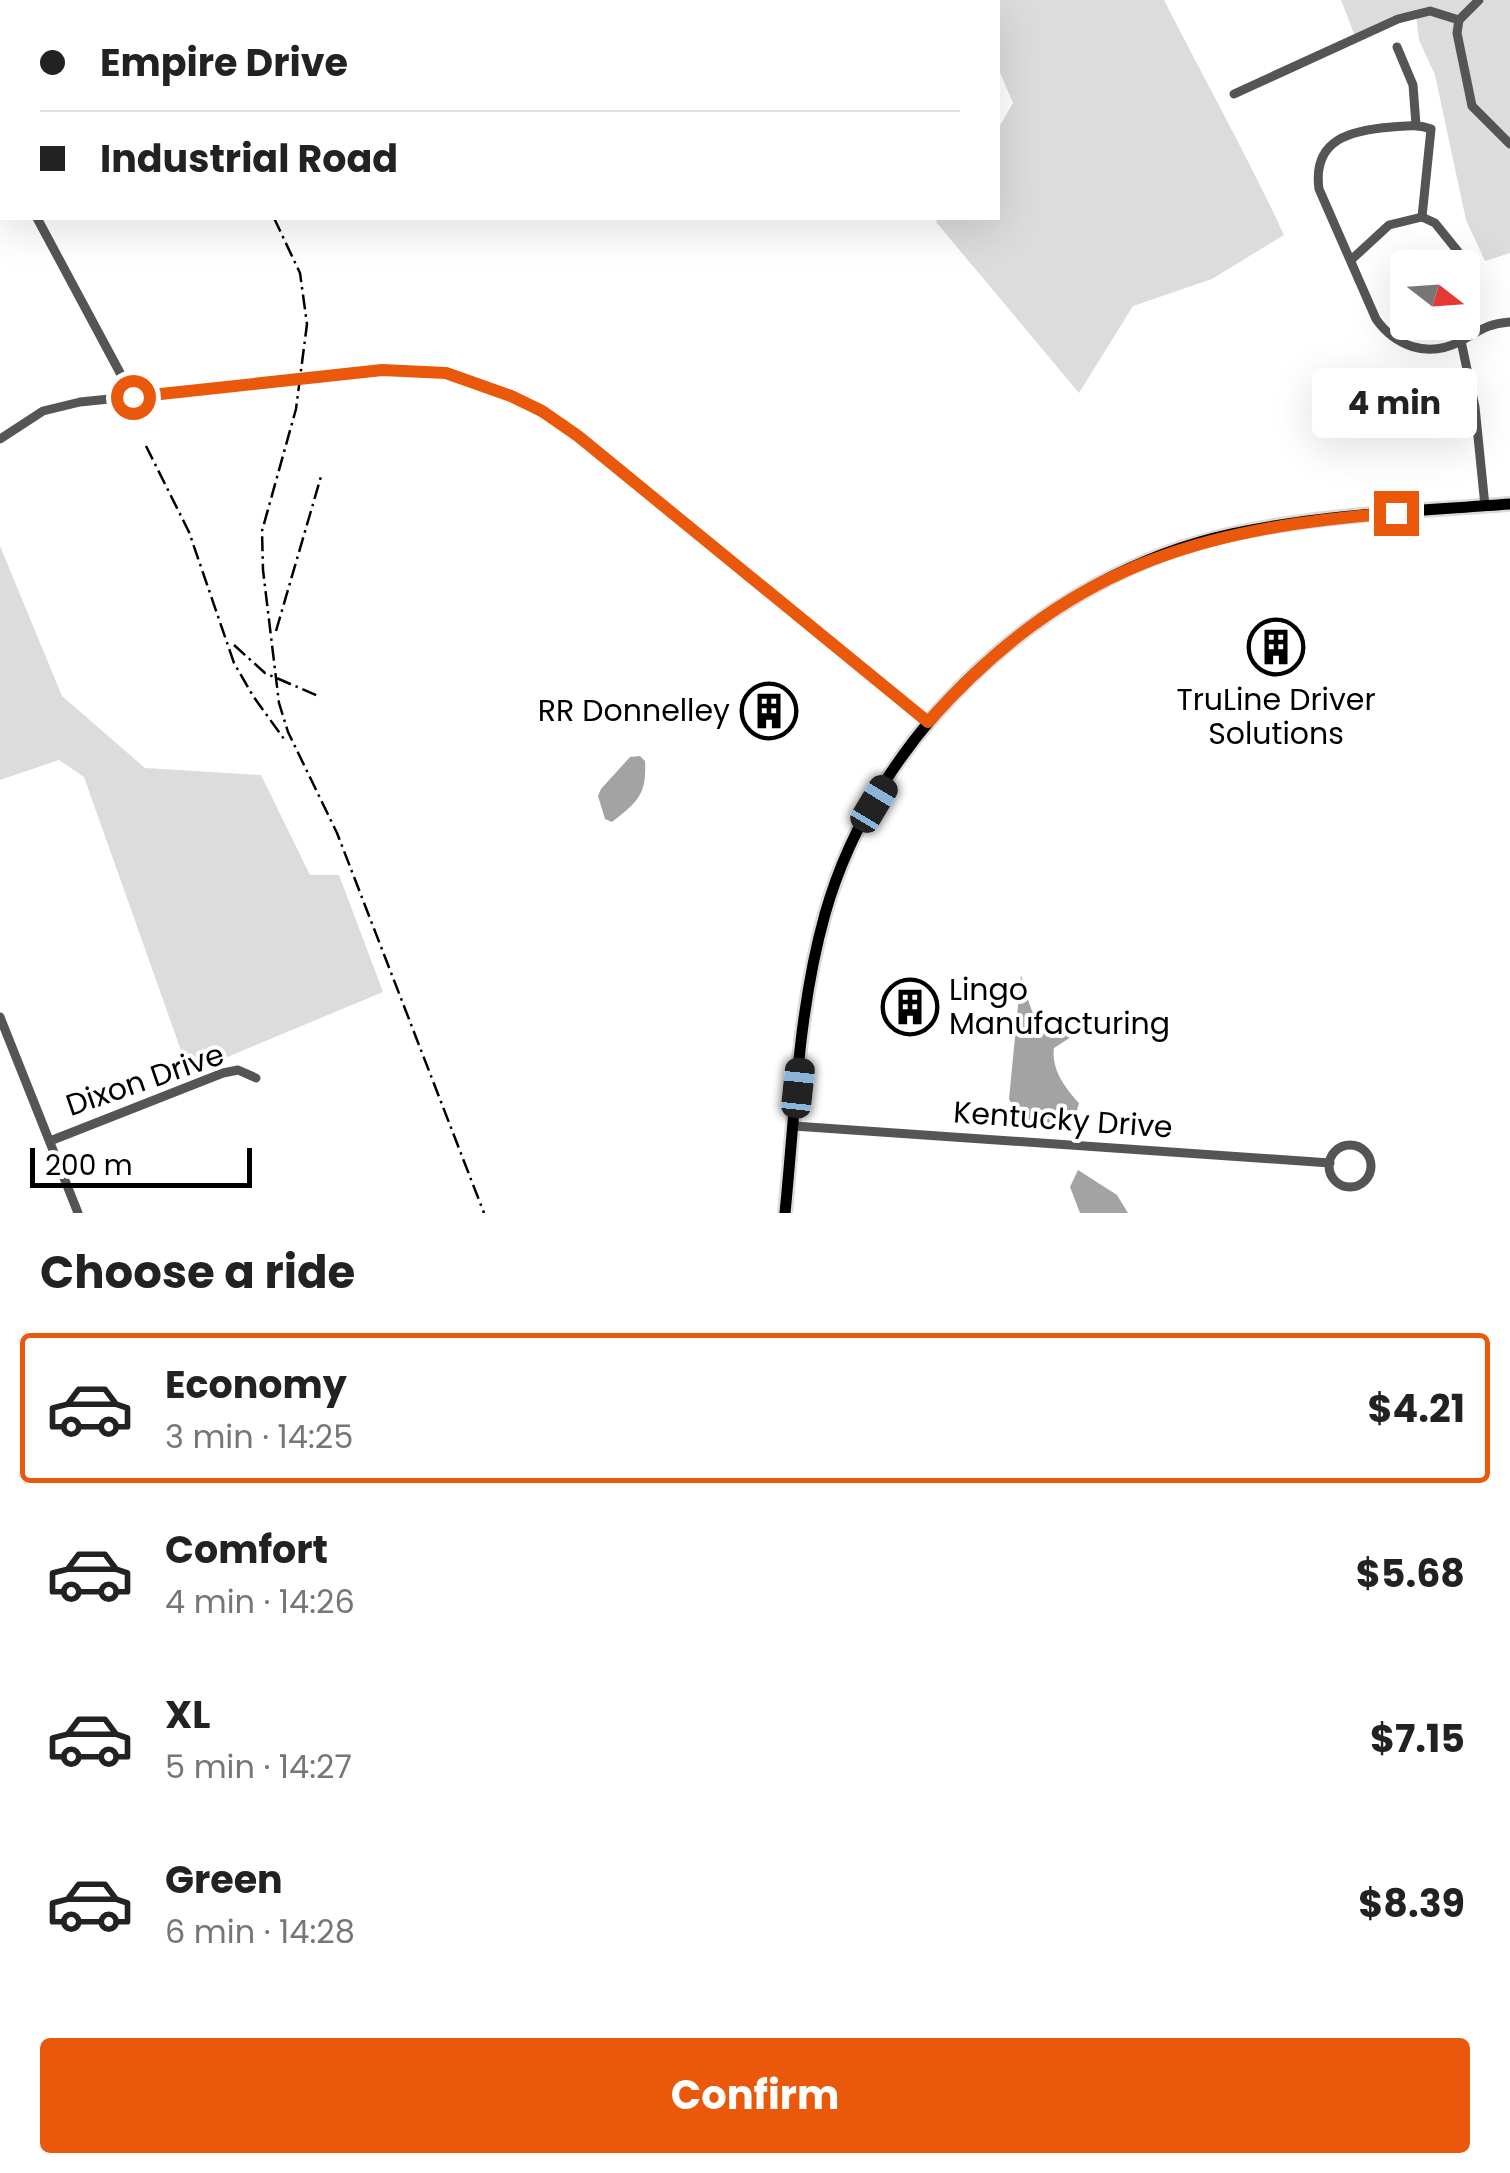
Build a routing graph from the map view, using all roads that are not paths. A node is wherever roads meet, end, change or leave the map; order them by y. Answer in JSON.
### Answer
{"nodes":[{"id":1,"x":1478,"y":0,"type":"edge"},
{"id":2,"x":1459,"y":20,"type":"junction"},
{"id":3,"x":1398,"y":47,"type":"dead end"},
{"id":4,"x":1234,"y":94,"type":"dead end"},
{"id":5,"x":1416,"y":125,"type":"junction"},
{"id":6,"x":1510,"y":144,"type":"edge"},
{"id":7,"x":1422,"y":217,"type":"junction"},
{"id":8,"x":38,"y":220,"type":"edge"},
{"id":9,"x":1457,"y":250,"type":"edge"},
{"id":10,"x":1351,"y":260,"type":"junction"},
{"id":11,"x":1510,"y":322,"type":"edge"},
{"id":12,"x":1461,"y":341,"type":"junction"},
{"id":13,"x":133,"y":397,"type":"junction"},
{"id":14,"x":0,"y":440,"type":"edge"},
{"id":15,"x":1510,"y":504,"type":"edge"},
{"id":16,"x":1485,"y":506,"type":"junction"},
{"id":17,"x":928,"y":722,"type":"junction"},
{"id":18,"x":0,"y":1017,"type":"edge"},
{"id":19,"x":256,"y":1078,"type":"dead end"},
{"id":20,"x":794,"y":1126,"type":"junction"},
{"id":21,"x":50,"y":1141,"type":"junction"},
{"id":22,"x":1330,"y":1164,"type":"junction"},
{"id":23,"x":78,"y":1213,"type":"edge"},
{"id":24,"x":785,"y":1213,"type":"edge"}],
"edges":[{"from":1,"to":2,"type":"street"},
{"from":2,"to":4,"type":"street"},
{"from":2,"to":6,"type":"street"},
{"from":3,"to":5,"type":"street"},
{"from":5,"to":7,"type":"street"},
{"from":5,"to":10,"type":"street"},
{"from":7,"to":9,"type":"street"},
{"from":7,"to":10,"type":"street"},
{"from":8,"to":13,"type":"street"},
{"from":10,"to":12,"type":"street"},
{"from":11,"to":12,"type":"street"},
{"from":12,"to":16,"type":"street"},
{"from":13,"to":14,"type":"street"},
{"from":13,"to":17,"type":"street"},
{"from":15,"to":16,"type":"main road"},
{"from":16,"to":17,"type":"main road"},
{"from":17,"to":20,"type":"main road"},
{"from":18,"to":21,"type":"street"},
{"from":19,"to":21,"type":"street","name":"Dixon Drive"},
{"from":20,"to":22,"type":"street","name":"Kentucky Drive"},
{"from":20,"to":24,"type":"main road"},
{"from":21,"to":23,"type":"street"},
{"from":22,"to":22,"type":"street"}]}
